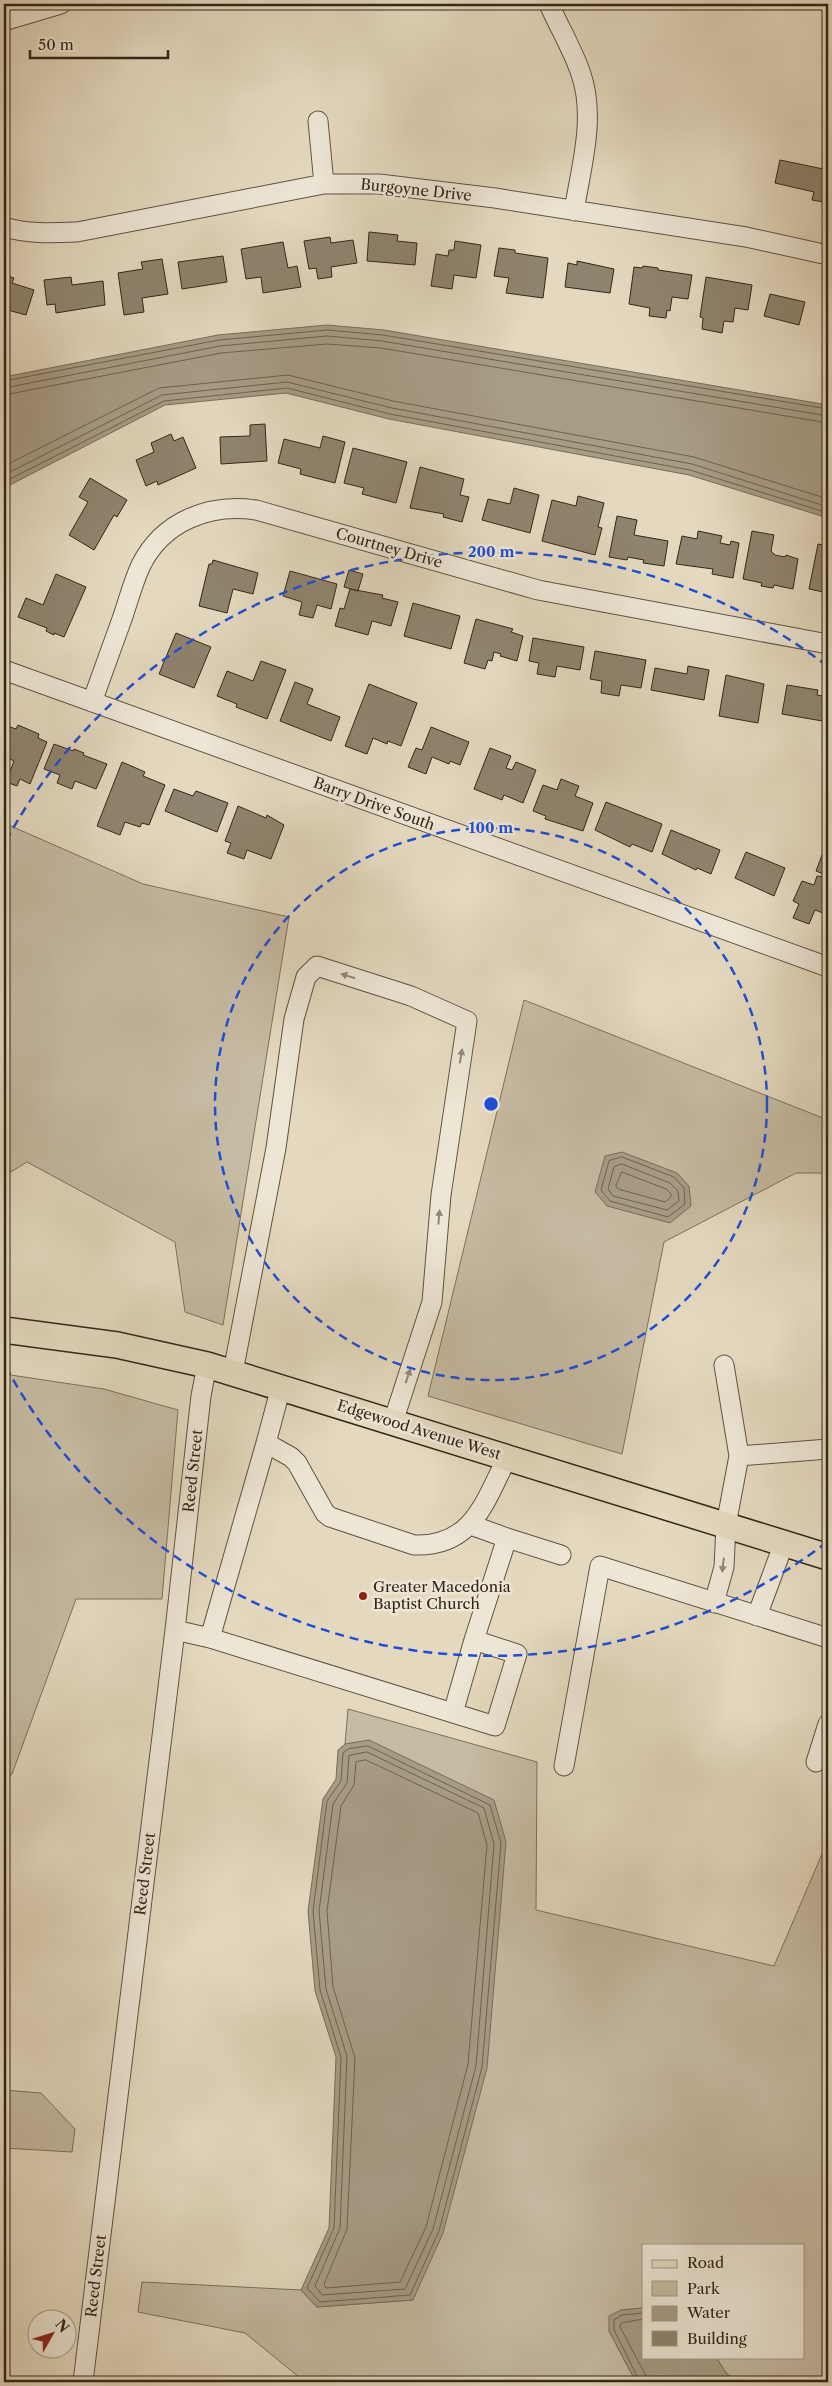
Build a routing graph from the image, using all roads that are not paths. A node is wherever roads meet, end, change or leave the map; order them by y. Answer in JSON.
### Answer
{"nodes":[{"id":1,"x":61,"y":4,"type":"edge"},
{"id":2,"x":549,"y":4,"type":"edge"},
{"id":3,"x":4,"y":21,"type":"edge"},
{"id":4,"x":318,"y":122,"type":"dead end"},
{"id":5,"x":324,"y":184,"type":"junction"},
{"id":6,"x":574,"y":211,"type":"junction"},
{"id":7,"x":4,"y":227,"type":"edge"},
{"id":8,"x":828,"y":255,"type":"edge"},
{"id":9,"x":828,"y":644,"type":"edge"},
{"id":10,"x":4,"y":670,"type":"edge"},
{"id":11,"x":92,"y":702,"type":"junction"},
{"id":12,"x":828,"y":967,"type":"edge"},
{"id":13,"x":4,"y":1330,"type":"edge"},
{"id":14,"x":207,"y":1365,"type":"junction"},
{"id":15,"x":724,"y":1365,"type":"dead end"},
{"id":16,"x":234,"y":1372,"type":"junction"},
{"id":17,"x":281,"y":1387,"type":"junction"},
{"id":18,"x":393,"y":1422,"type":"junction"},
{"id":19,"x":266,"y":1442,"type":"junction"},
{"id":20,"x":828,"y":1449,"type":"edge"},
{"id":21,"x":739,"y":1456,"type":"junction"},
{"id":22,"x":507,"y":1458,"type":"junction"},
{"id":23,"x":471,"y":1524,"type":"junction"},
{"id":24,"x":726,"y":1525,"type":"junction"},
{"id":25,"x":507,"y":1538,"type":"junction"},
{"id":26,"x":784,"y":1543,"type":"junction"},
{"id":27,"x":561,"y":1555,"type":"dead end"},
{"id":28,"x":828,"y":1557,"type":"edge"},
{"id":29,"x":714,"y":1603,"type":"junction"},
{"id":30,"x":757,"y":1616,"type":"junction"},
{"id":31,"x":175,"y":1630,"type":"junction"},
{"id":32,"x":210,"y":1638,"type":"junction"},
{"id":33,"x":828,"y":1638,"type":"edge"},
{"id":34,"x":474,"y":1640,"type":"junction"},
{"id":35,"x":453,"y":1713,"type":"junction"},
{"id":36,"x":828,"y":1724,"type":"edge"},
{"id":37,"x":816,"y":1762,"type":"dead end"},
{"id":38,"x":564,"y":1766,"type":"dead end"},
{"id":39,"x":83,"y":2382,"type":"edge"}],
"edges":[{"from":1,"to":3,"type":"street"},
{"from":2,"to":6,"type":"street"},
{"from":4,"to":5,"type":"street"},
{"from":5,"to":6,"type":"street","name":"Burgoyne Drive"},
{"from":5,"to":7,"type":"street","name":"Burgoyne Drive"},
{"from":6,"to":8,"type":"street","name":"Burgoyne Drive"},
{"from":9,"to":11,"type":"street","name":"Courtney Drive"},
{"from":10,"to":11,"type":"street","name":"Barry Drive South"},
{"from":11,"to":12,"type":"street","name":"Barry Drive South"},
{"from":13,"to":14,"type":"main road","name":"Edgewood Avenue West"},
{"from":14,"to":16,"type":"main road","name":"Edgewood Avenue West"},
{"from":14,"to":31,"type":"street","name":"Reed Street"},
{"from":15,"to":21,"type":"street"},
{"from":16,"to":17,"type":"main road","name":"Edgewood Avenue West"},
{"from":18,"to":16,"type":"street","one_way":true},
{"from":17,"to":18,"type":"main road","name":"Edgewood Avenue West"},
{"from":17,"to":19,"type":"street"},
{"from":18,"to":22,"type":"main road","name":"Edgewood Avenue West"},
{"from":19,"to":23,"type":"street"},
{"from":19,"to":32,"type":"street"},
{"from":20,"to":21,"type":"street"},
{"from":21,"to":24,"type":"street"},
{"from":22,"to":23,"type":"street"},
{"from":22,"to":24,"type":"main road","name":"Edgewood Avenue West"},
{"from":23,"to":25,"type":"street"},
{"from":24,"to":26,"type":"main road","name":"Edgewood Avenue West"},
{"from":24,"to":29,"type":"street","one_way":true},
{"from":25,"to":27,"type":"street"},
{"from":25,"to":34,"type":"street"},
{"from":26,"to":28,"type":"main road","name":"Edgewood Avenue West"},
{"from":26,"to":30,"type":"street"},
{"from":29,"to":30,"type":"street"},
{"from":29,"to":38,"type":"street"},
{"from":30,"to":33,"type":"street"},
{"from":31,"to":32,"type":"street"},
{"from":31,"to":39,"type":"street","name":"Reed Street"},
{"from":32,"to":35,"type":"street"},
{"from":34,"to":35,"type":"street"},
{"from":34,"to":35,"type":"street"},
{"from":36,"to":37,"type":"street"}]}
